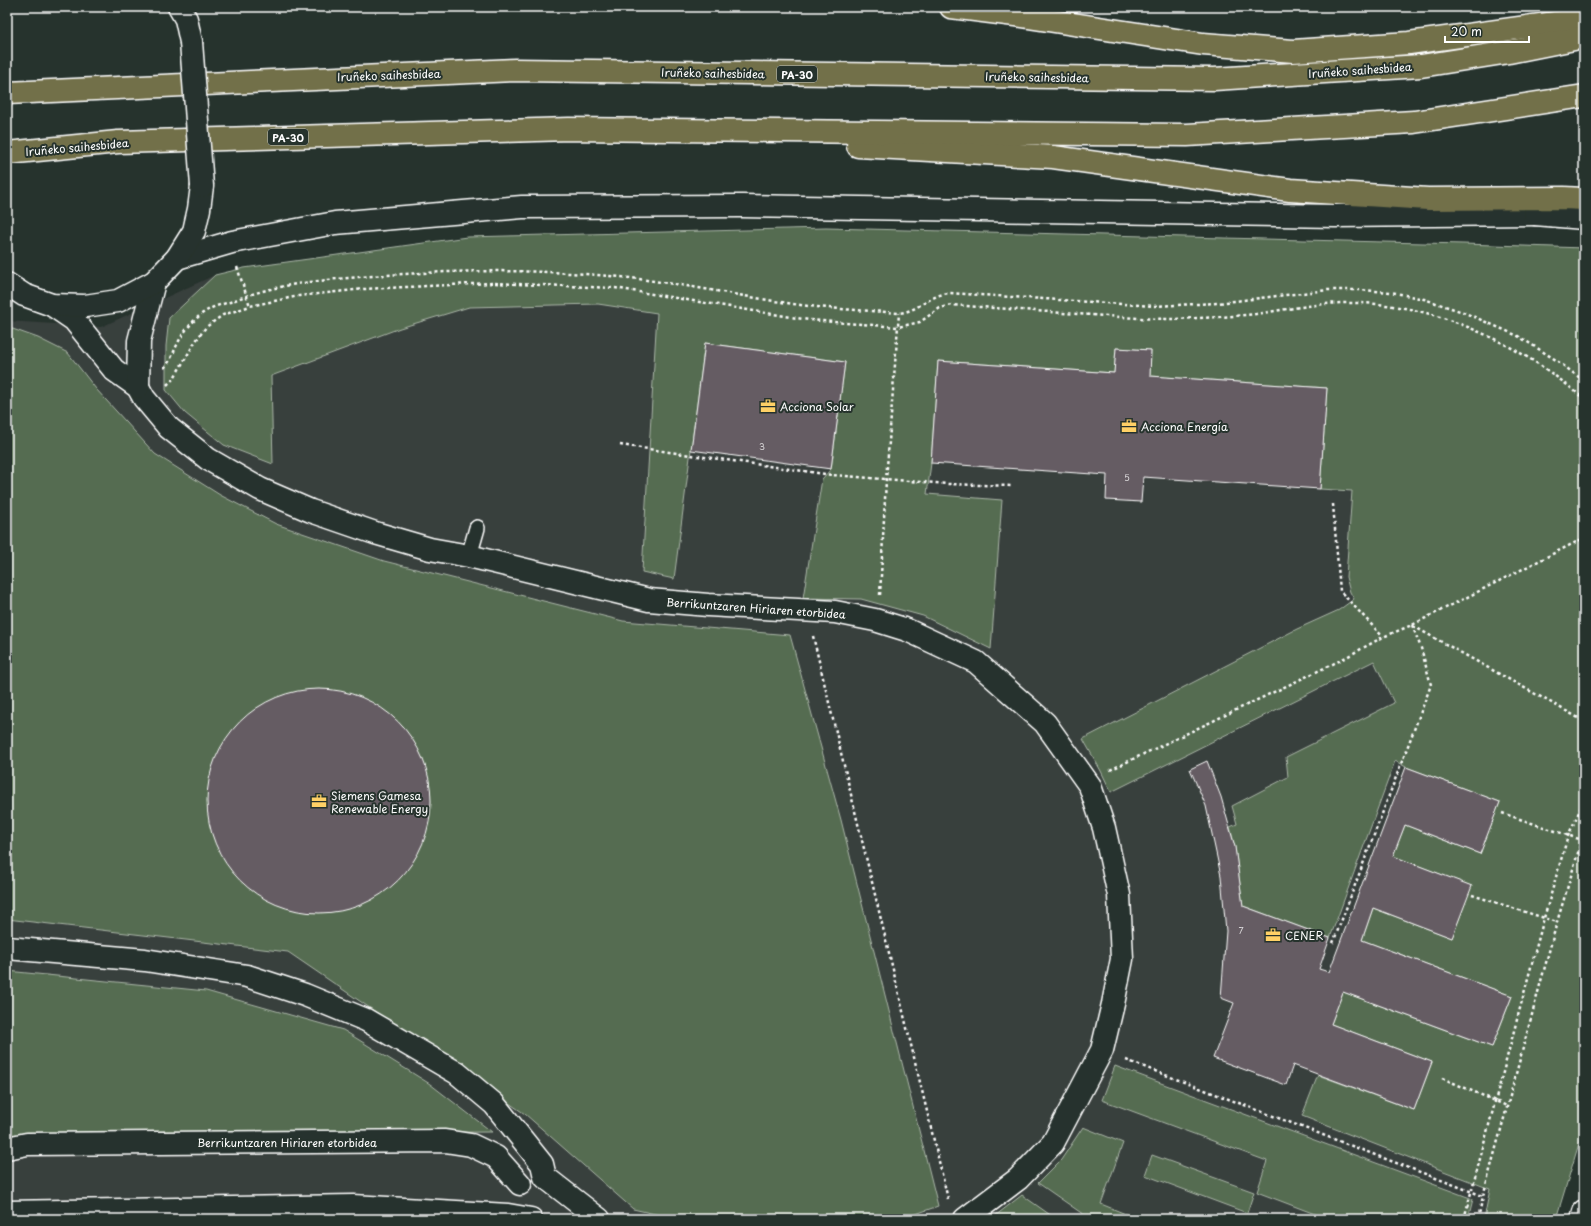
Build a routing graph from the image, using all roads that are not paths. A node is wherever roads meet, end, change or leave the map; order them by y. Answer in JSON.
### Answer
{"nodes":[{"id":1,"x":179,"y":7,"type":"edge"},
{"id":2,"x":951,"y":7,"type":"edge"},
{"id":3,"x":1584,"y":19,"type":"edge"},
{"id":4,"x":1584,"y":37,"type":"edge"},
{"id":5,"x":7,"y":93,"type":"edge"},
{"id":6,"x":1584,"y":96,"type":"edge"},
{"id":7,"x":569,"y":129,"type":"junction"},
{"id":8,"x":7,"y":153,"type":"edge"},
{"id":9,"x":1584,"y":199,"type":"edge"},
{"id":10,"x":1584,"y":208,"type":"edge"},
{"id":11,"x":1535,"y":214,"type":"junction"},
{"id":12,"x":1584,"y":218,"type":"edge"},
{"id":13,"x":177,"y":258,"type":"junction"},
{"id":14,"x":154,"y":282,"type":"junction"},
{"id":15,"x":7,"y":284,"type":"edge"},
{"id":16,"x":52,"y":305,"type":"junction"},
{"id":17,"x":138,"y":387,"type":"junction"},
{"id":18,"x":477,"y":528,"type":"dead end"},
{"id":19,"x":469,"y":556,"type":"junction"},
{"id":20,"x":7,"y":948,"type":"edge"},
{"id":21,"x":7,"y":1148,"type":"edge"},
{"id":22,"x":545,"y":1177,"type":"junction"},
{"id":23,"x":520,"y":1184,"type":"junction"},
{"id":24,"x":7,"y":1212,"type":"edge"},
{"id":25,"x":1584,"y":1212,"type":"edge"},
{"id":26,"x":508,"y":1215,"type":"junction"},
{"id":27,"x":531,"y":1219,"type":"edge"},
{"id":28,"x":599,"y":1219,"type":"edge"},
{"id":29,"x":965,"y":1219,"type":"edge"},
{"id":30,"x":1582,"y":1219,"type":"edge"}],
"edges":[{"from":1,"to":13,"type":"street","bridge":true},
{"from":2,"to":3,"type":"highway"},
{"from":4,"to":5,"type":"highway","name":"Iruñeko saihesbidea","number":"PA-30"},
{"from":6,"to":7,"type":"highway","name":"Iruñeko saihesbidea","number":"PA-30"},
{"from":7,"to":8,"type":"highway","name":"Iruñeko saihesbidea","number":"PA-30"},
{"from":7,"to":9,"type":"highway"},
{"from":10,"to":11,"type":"street"},
{"from":11,"to":12,"type":"street"},
{"from":11,"to":13,"type":"street"},
{"from":13,"to":14,"type":"street"},
{"from":14,"to":16,"type":"street"},
{"from":14,"to":17,"type":"street"},
{"from":15,"to":16,"type":"street"},
{"from":16,"to":17,"type":"street","name":"Berrikuntzaren Hiriaren etorbidea"},
{"from":17,"to":19,"type":"street","name":"Berrikuntzaren Hiriaren etorbidea"},
{"from":18,"to":19,"type":"lane"},
{"from":19,"to":29,"type":"street","name":"Berrikuntzaren Hiriaren etorbidea"},
{"from":20,"to":22,"type":"street"},
{"from":21,"to":23,"type":"street","name":"Berrikuntzaren Hiriaren etorbidea"},
{"from":22,"to":23,"type":"street"},
{"from":22,"to":28,"type":"street"},
{"from":23,"to":26,"type":"street"},
{"from":24,"to":26,"type":"street"},
{"from":25,"to":30,"type":"street"},
{"from":26,"to":27,"type":"street"}]}
